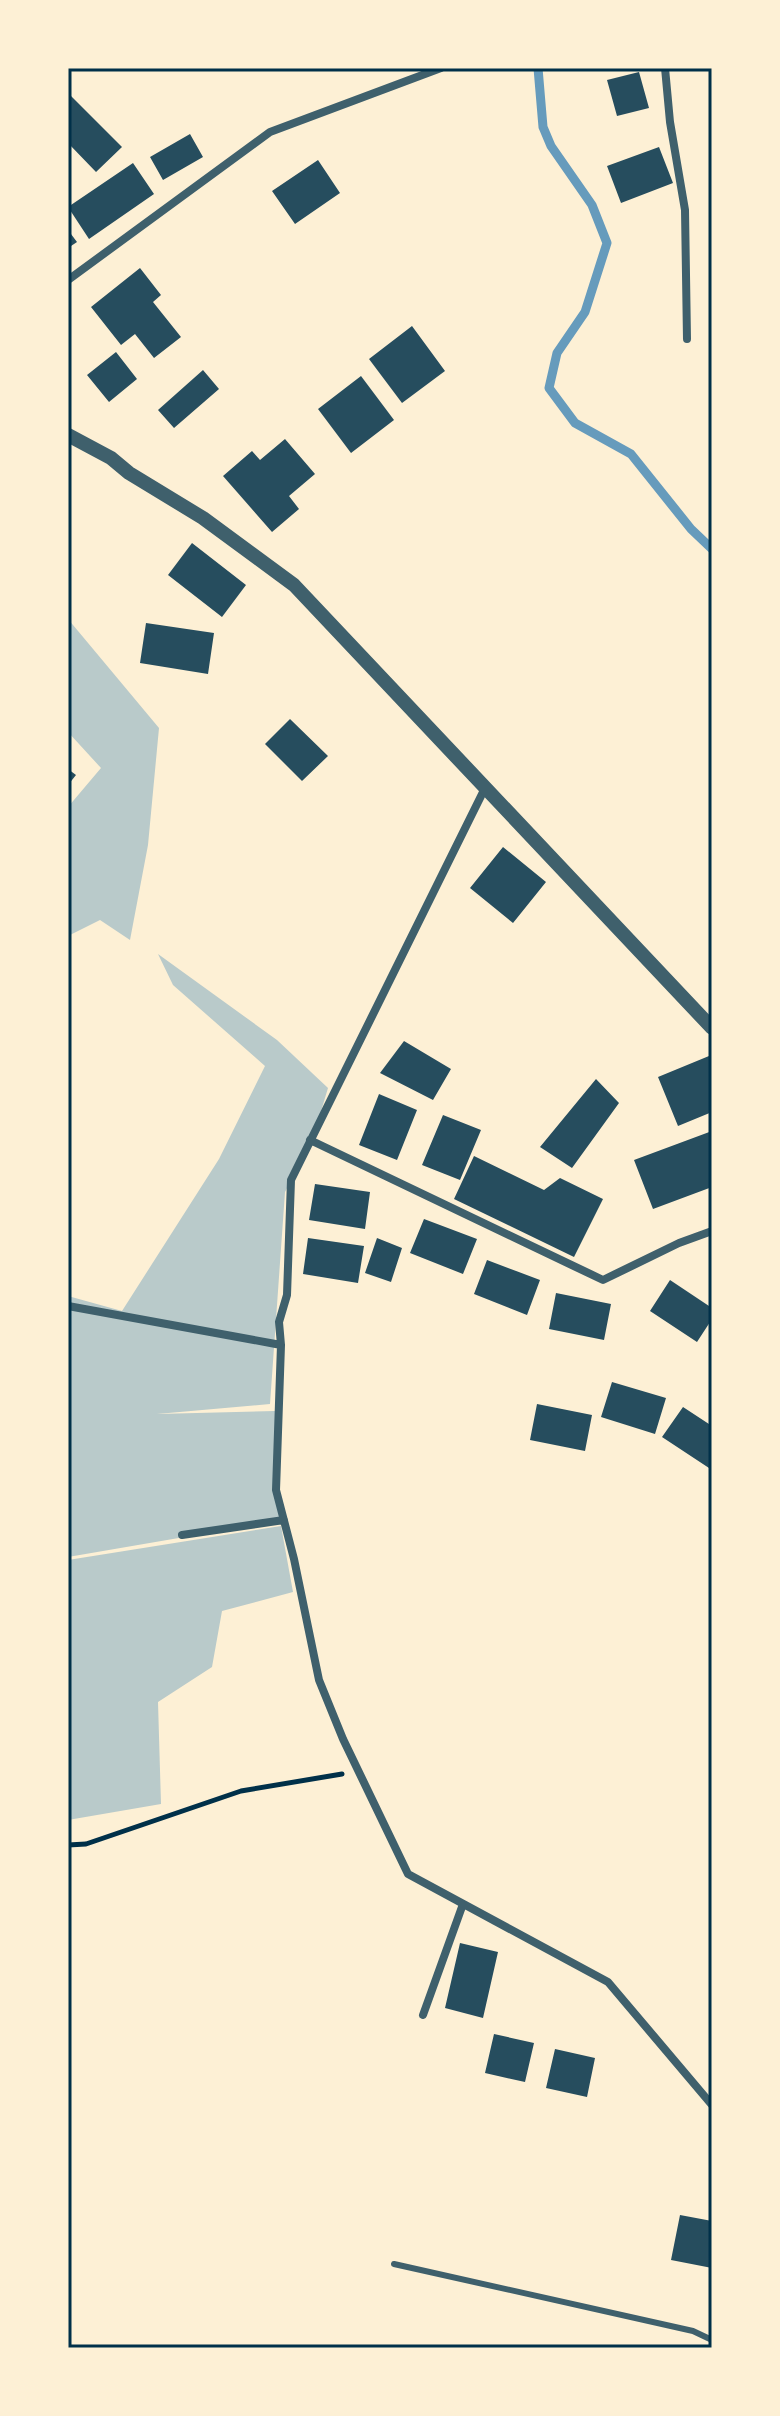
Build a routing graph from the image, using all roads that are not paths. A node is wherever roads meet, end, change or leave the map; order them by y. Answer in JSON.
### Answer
{"nodes":[{"id":1,"x":441,"y":68,"type":"edge"},
{"id":2,"x":665,"y":68,"type":"edge"},
{"id":3,"x":68,"y":280,"type":"edge"},
{"id":4,"x":687,"y":339,"type":"dead end"},
{"id":5,"x":68,"y":435,"type":"edge"},
{"id":6,"x":485,"y":788,"type":"junction"},
{"id":7,"x":712,"y":1028,"type":"edge"},
{"id":8,"x":310,"y":1140,"type":"junction"},
{"id":9,"x":712,"y":1231,"type":"edge"},
{"id":10,"x":68,"y":1306,"type":"edge"},
{"id":11,"x":281,"y":1345,"type":"junction"},
{"id":12,"x":284,"y":1520,"type":"junction"},
{"id":13,"x":182,"y":1535,"type":"dead end"},
{"id":14,"x":463,"y":1904,"type":"junction"},
{"id":15,"x":423,"y":2015,"type":"dead end"},
{"id":16,"x":712,"y":2105,"type":"edge"},
{"id":17,"x":394,"y":2264,"type":"dead end"},
{"id":18,"x":712,"y":2340,"type":"edge"}],
"edges":[{"from":1,"to":3,"type":"street"},
{"from":2,"to":4,"type":"street"},
{"from":5,"to":6,"type":"street"},
{"from":6,"to":7,"type":"street"},
{"from":6,"to":8,"type":"street"},
{"from":8,"to":9,"type":"street"},
{"from":8,"to":11,"type":"street"},
{"from":10,"to":11,"type":"street"},
{"from":11,"to":12,"type":"street"},
{"from":12,"to":13,"type":"street"},
{"from":12,"to":14,"type":"street"},
{"from":14,"to":15,"type":"street"},
{"from":14,"to":16,"type":"street"},
{"from":17,"to":18,"type":"lane"}]}
